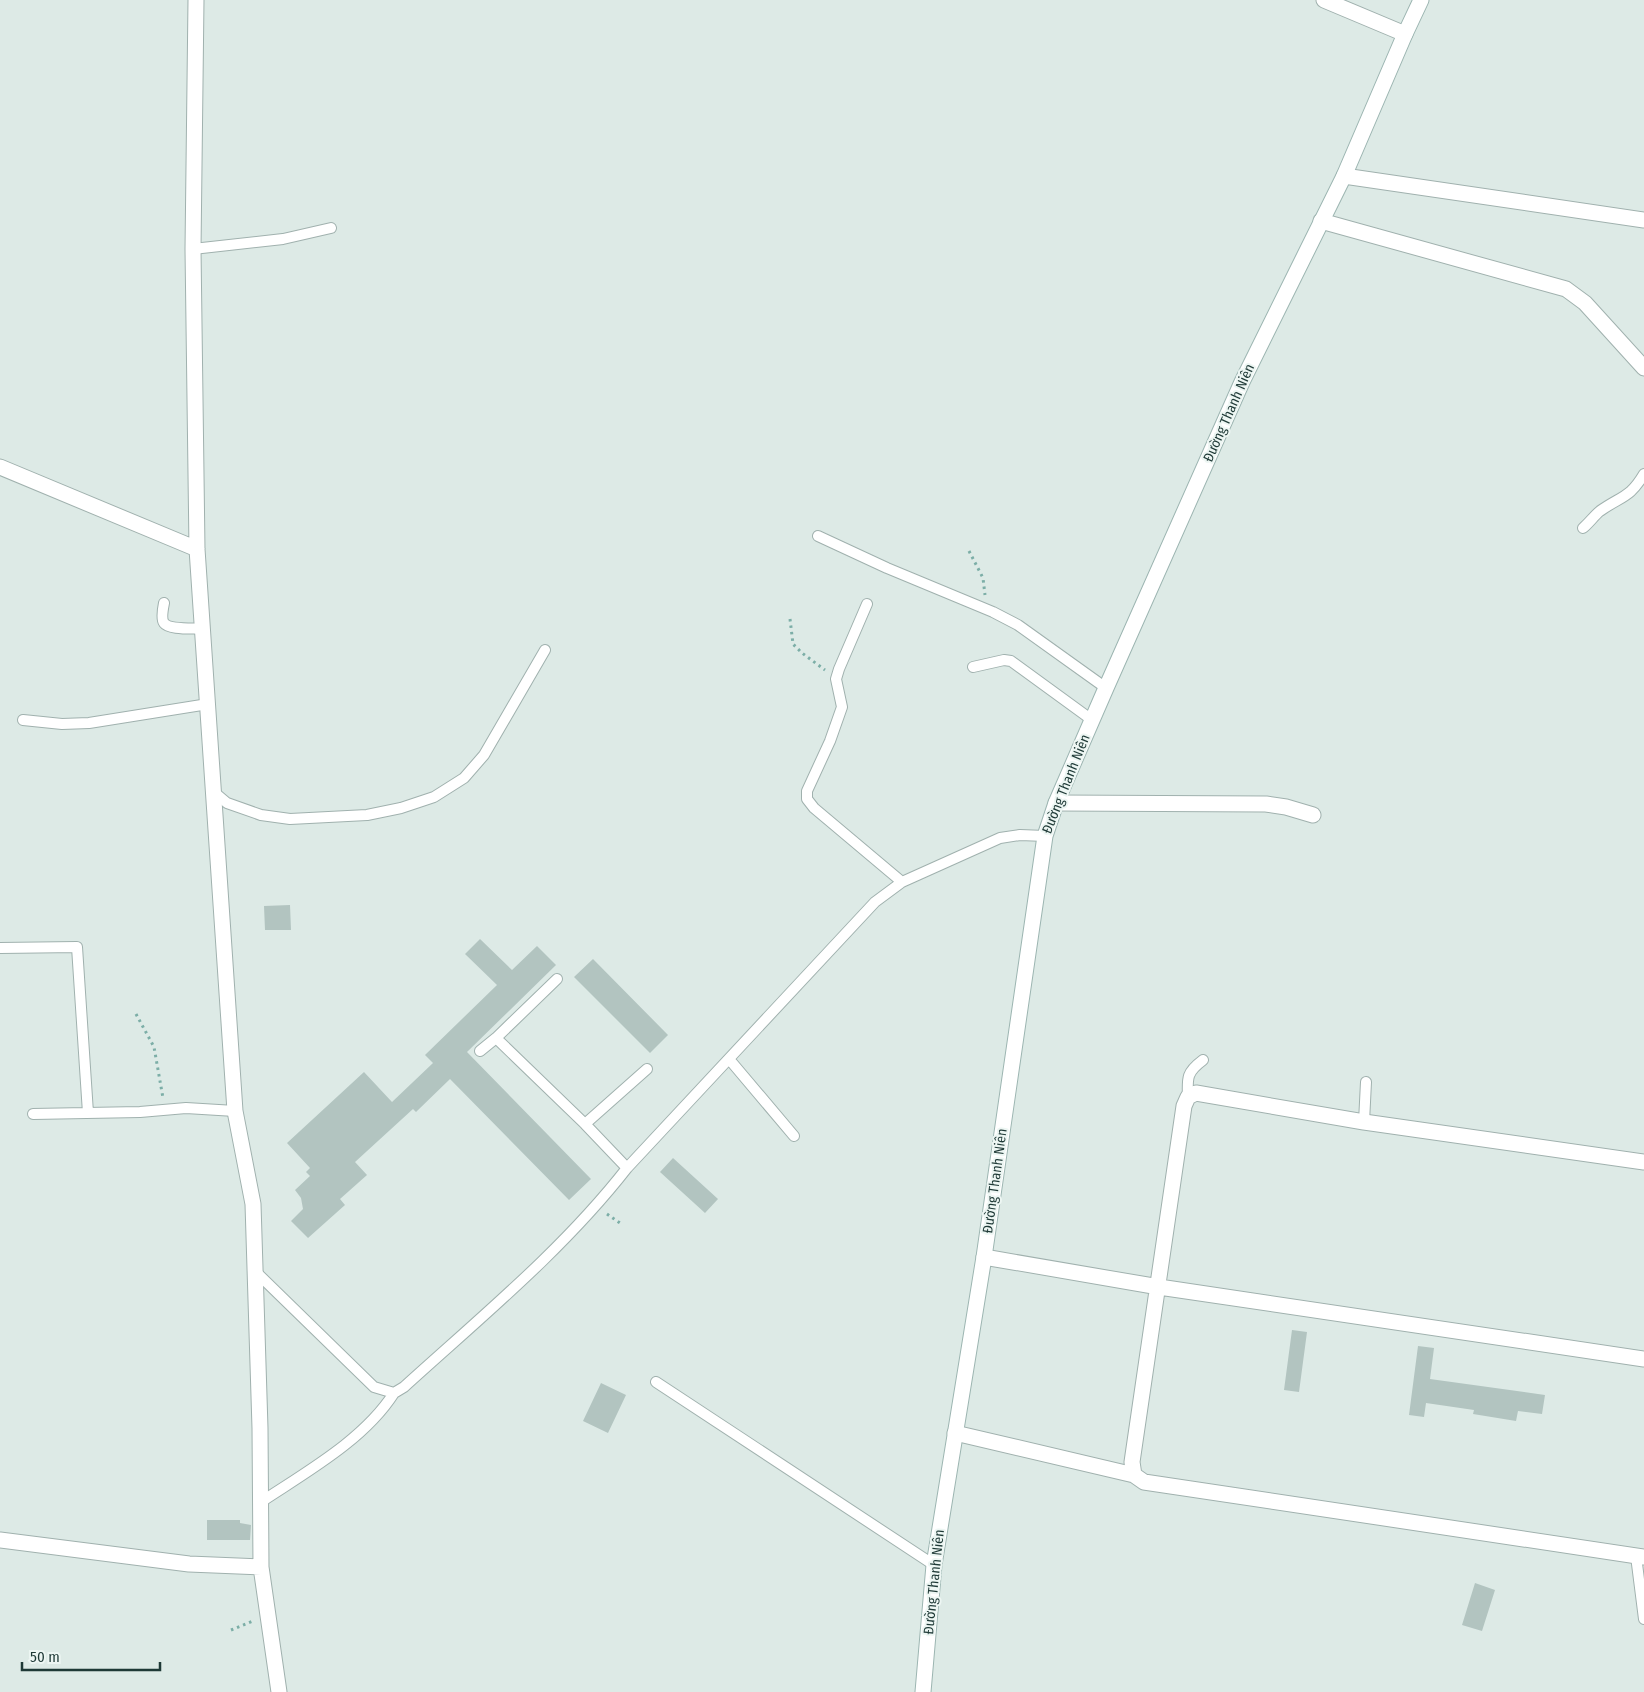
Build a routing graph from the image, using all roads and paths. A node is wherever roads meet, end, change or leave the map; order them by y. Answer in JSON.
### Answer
{"nodes":[{"id":1,"x":196,"y":0,"type":"edge"},
{"id":2,"x":1324,"y":0,"type":"edge"},
{"id":3,"x":1421,"y":0,"type":"edge"},
{"id":4,"x":1404,"y":34,"type":"junction"},
{"id":5,"x":1344,"y":176,"type":"junction"},
{"id":6,"x":1644,"y":220,"type":"edge"},
{"id":7,"x":1321,"y":221,"type":"junction"},
{"id":8,"x":331,"y":228,"type":"dead end"},
{"id":9,"x":193,"y":249,"type":"junction"},
{"id":10,"x":1644,"y":368,"type":"edge"},
{"id":11,"x":0,"y":467,"type":"edge"},
{"id":12,"x":1644,"y":474,"type":"edge"},
{"id":13,"x":1584,"y":528,"type":"dead end"},
{"id":14,"x":818,"y":536,"type":"dead end"},
{"id":15,"x":197,"y":549,"type":"junction"},
{"id":16,"x":969,"y":551,"type":"dead end"},
{"id":17,"x":164,"y":603,"type":"dead end"},
{"id":18,"x":867,"y":604,"type":"dead end"},
{"id":19,"x":986,"y":609,"type":"junction"},
{"id":20,"x":790,"y":619,"type":"dead end"},
{"id":21,"x":203,"y":628,"type":"junction"},
{"id":22,"x":544,"y":650,"type":"dead end"},
{"id":23,"x":973,"y":667,"type":"dead end"},
{"id":24,"x":836,"y":679,"type":"junction"},
{"id":25,"x":1106,"y":688,"type":"junction"},
{"id":26,"x":208,"y":704,"type":"junction"},
{"id":27,"x":23,"y":720,"type":"dead end"},
{"id":28,"x":1092,"y":720,"type":"junction"},
{"id":29,"x":214,"y":792,"type":"junction"},
{"id":30,"x":1056,"y":803,"type":"junction"},
{"id":31,"x":1314,"y":815,"type":"dead end"},
{"id":32,"x":1045,"y":836,"type":"junction"},
{"id":33,"x":902,"y":882,"type":"junction"},
{"id":34,"x":0,"y":948,"type":"edge"},
{"id":35,"x":557,"y":979,"type":"dead end"},
{"id":36,"x":136,"y":1014,"type":"dead end"},
{"id":37,"x":496,"y":1038,"type":"junction"},
{"id":38,"x":480,"y":1051,"type":"dead end"},
{"id":39,"x":729,"y":1059,"type":"junction"},
{"id":40,"x":1202,"y":1060,"type":"dead end"},
{"id":41,"x":647,"y":1069,"type":"dead end"},
{"id":42,"x":1366,"y":1082,"type":"dead end"},
{"id":43,"x":1188,"y":1097,"type":"junction"},
{"id":44,"x":167,"y":1110,"type":"junction"},
{"id":45,"x":235,"y":1111,"type":"junction"},
{"id":46,"x":88,"y":1113,"type":"junction"},
{"id":47,"x":33,"y":1114,"type":"dead end"},
{"id":48,"x":1364,"y":1122,"type":"junction"},
{"id":49,"x":585,"y":1124,"type":"junction"},
{"id":50,"x":794,"y":1136,"type":"dead end"},
{"id":51,"x":1644,"y":1161,"type":"edge"},
{"id":52,"x":627,"y":1168,"type":"junction"},
{"id":53,"x":984,"y":1257,"type":"junction"},
{"id":54,"x":255,"y":1271,"type":"junction"},
{"id":55,"x":1159,"y":1287,"type":"junction"},
{"id":56,"x":1644,"y":1359,"type":"edge"},
{"id":57,"x":656,"y":1382,"type":"dead end"},
{"id":58,"x":394,"y":1393,"type":"junction"},
{"id":59,"x":955,"y":1433,"type":"junction"},
{"id":60,"x":1134,"y":1475,"type":"junction"},
{"id":61,"x":260,"y":1502,"type":"junction"},
{"id":62,"x":0,"y":1540,"type":"edge"},
{"id":63,"x":1640,"y":1556,"type":"edge"},
{"id":64,"x":934,"y":1564,"type":"junction"},
{"id":65,"x":261,"y":1567,"type":"junction"},
{"id":66,"x":268,"y":1615,"type":"junction"},
{"id":67,"x":1644,"y":1619,"type":"edge"},
{"id":68,"x":230,"y":1630,"type":"dead end"},
{"id":69,"x":279,"y":1692,"type":"edge"},
{"id":70,"x":923,"y":1692,"type":"edge"}],
"edges":[{"from":1,"to":9,"type":"street"},
{"from":2,"to":4,"type":"street"},
{"from":3,"to":4,"type":"street","name":"Đường Thanh Niên"},
{"from":4,"to":5,"type":"street","name":"Đường Thanh Niên"},
{"from":5,"to":6,"type":"street"},
{"from":5,"to":7,"type":"street","name":"Đường Thanh Niên"},
{"from":7,"to":10,"type":"street"},
{"from":7,"to":25,"type":"street","name":"Đường Thanh Niên"},
{"from":8,"to":9,"type":"lane"},
{"from":9,"to":15,"type":"street"},
{"from":11,"to":15,"type":"street"},
{"from":12,"to":13,"type":"lane"},
{"from":14,"to":19,"type":"lane"},
{"from":15,"to":21,"type":"street"},
{"from":16,"to":19,"type":"path"},
{"from":17,"to":21,"type":"lane"},
{"from":18,"to":24,"type":"lane"},
{"from":19,"to":25,"type":"lane"},
{"from":20,"to":24,"type":"path"},
{"from":21,"to":26,"type":"street"},
{"from":22,"to":29,"type":"lane"},
{"from":23,"to":28,"type":"lane"},
{"from":24,"to":33,"type":"lane"},
{"from":25,"to":28,"type":"street","name":"Đường Thanh Niên"},
{"from":26,"to":27,"type":"lane"},
{"from":26,"to":29,"type":"street"},
{"from":28,"to":30,"type":"street","name":"Đường Thanh Niên"},
{"from":29,"to":45,"type":"street"},
{"from":30,"to":31,"type":"street"},
{"from":30,"to":32,"type":"street","name":"Đường Thanh Niên"},
{"from":32,"to":33,"type":"lane"},
{"from":32,"to":53,"type":"street","name":"Đường Thanh Niên"},
{"from":33,"to":39,"type":"lane"},
{"from":34,"to":46,"type":"lane"},
{"from":35,"to":37,"type":"lane"},
{"from":36,"to":44,"type":"path"},
{"from":37,"to":38,"type":"lane"},
{"from":37,"to":49,"type":"lane"},
{"from":39,"to":50,"type":"lane"},
{"from":39,"to":52,"type":"lane"},
{"from":40,"to":43,"type":"lane"},
{"from":41,"to":49,"type":"lane"},
{"from":42,"to":48,"type":"lane"},
{"from":43,"to":48,"type":"street"},
{"from":43,"to":55,"type":"street"},
{"from":44,"to":45,"type":"lane"},
{"from":44,"to":46,"type":"lane"},
{"from":45,"to":54,"type":"street"},
{"from":46,"to":47,"type":"lane"},
{"from":48,"to":51,"type":"street"},
{"from":49,"to":52,"type":"lane"},
{"from":52,"to":58,"type":"lane"},
{"from":53,"to":55,"type":"street"},
{"from":53,"to":59,"type":"street","name":"Đường Thanh Niên"},
{"from":54,"to":58,"type":"lane"},
{"from":54,"to":61,"type":"street"},
{"from":55,"to":56,"type":"street"},
{"from":55,"to":60,"type":"street"},
{"from":57,"to":64,"type":"lane"},
{"from":58,"to":61,"type":"lane"},
{"from":59,"to":60,"type":"street"},
{"from":59,"to":64,"type":"street","name":"Đường Thanh Niên"},
{"from":60,"to":63,"type":"street"},
{"from":61,"to":65,"type":"street"},
{"from":62,"to":65,"type":"street"},
{"from":63,"to":67,"type":"lane"},
{"from":64,"to":70,"type":"street","name":"Đường Thanh Niên"},
{"from":65,"to":66,"type":"street"},
{"from":66,"to":68,"type":"path"},
{"from":66,"to":69,"type":"street"}]}
